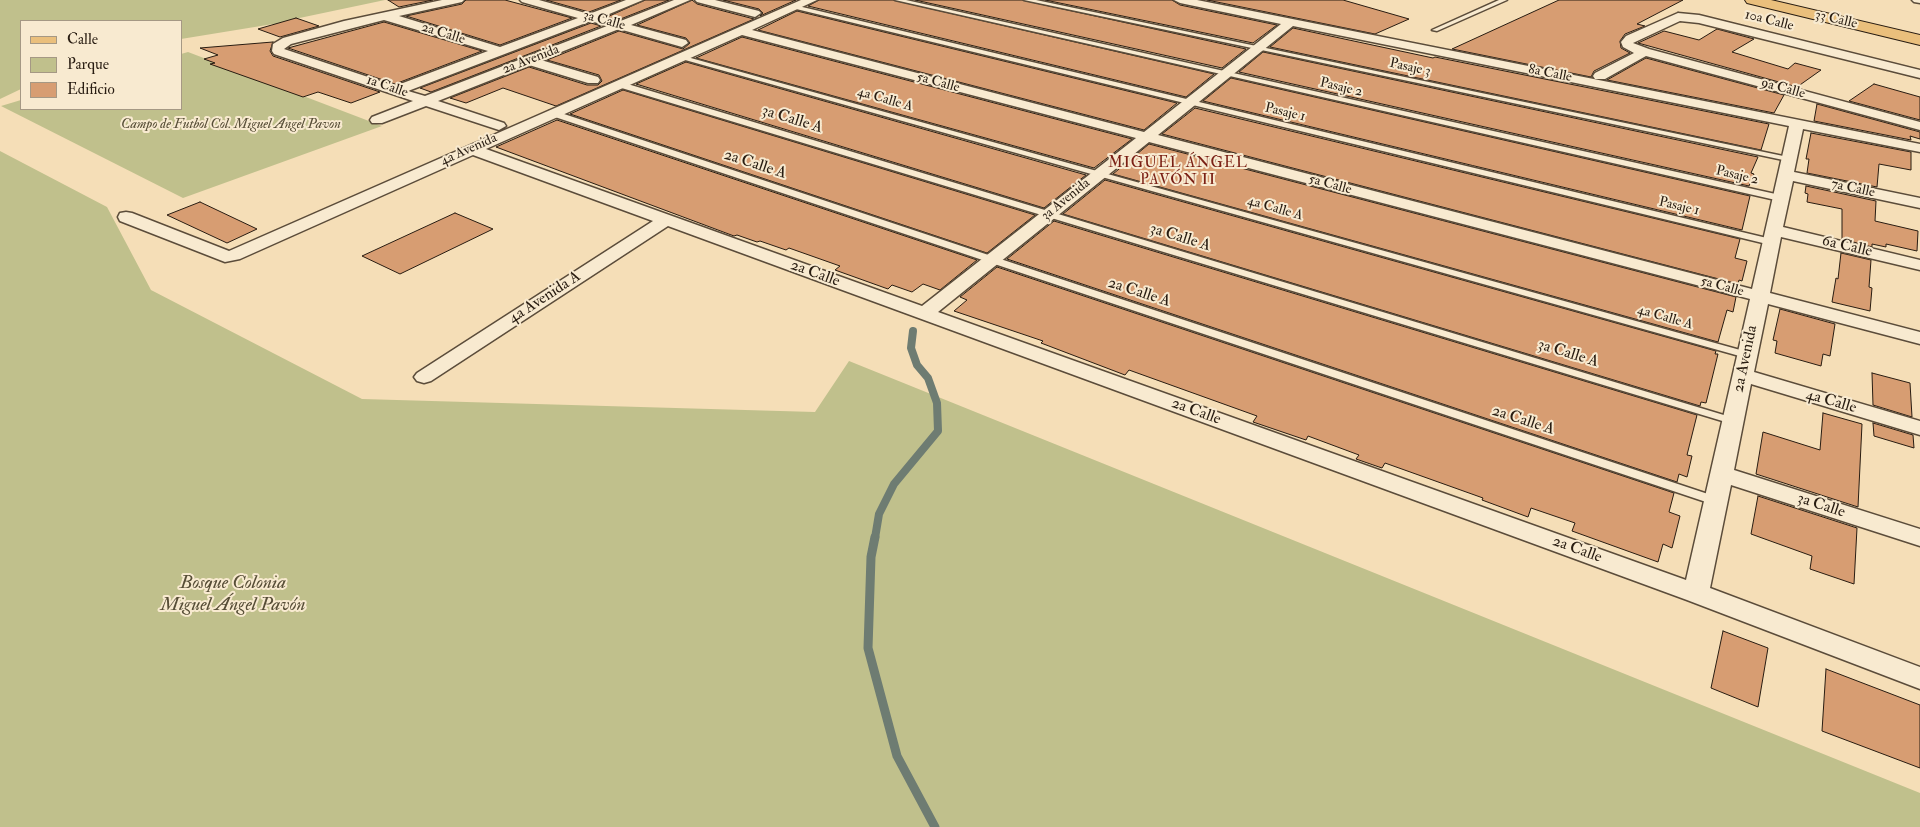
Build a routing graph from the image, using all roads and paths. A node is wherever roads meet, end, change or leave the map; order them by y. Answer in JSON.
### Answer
{"nodes":[{"id":1,"x":458,"y":0,"type":"edge"},
{"id":2,"x":526,"y":0,"type":"edge"},
{"id":3,"x":637,"y":0,"type":"edge"},
{"id":4,"x":684,"y":0,"type":"edge"},
{"id":5,"x":701,"y":0,"type":"edge"},
{"id":6,"x":810,"y":0,"type":"edge"},
{"id":7,"x":898,"y":0,"type":"edge"},
{"id":8,"x":1027,"y":0,"type":"edge"},
{"id":9,"x":1180,"y":0,"type":"edge"},
{"id":10,"x":1504,"y":0,"type":"edge"},
{"id":11,"x":1752,"y":0,"type":"edge"},
{"id":12,"x":1798,"y":0,"type":"edge"},
{"id":13,"x":794,"y":7,"type":"junction"},
{"id":14,"x":755,"y":13,"type":"dead end"},
{"id":15,"x":386,"y":16,"type":"junction"},
{"id":16,"x":590,"y":18,"type":"junction"},
{"id":17,"x":1291,"y":22,"type":"junction"},
{"id":18,"x":619,"y":25,"type":"junction"},
{"id":19,"x":1920,"y":28,"type":"edge"},
{"id":20,"x":1435,"y":30,"type":"dead end"},
{"id":21,"x":740,"y":31,"type":"junction"},
{"id":22,"x":1920,"y":40,"type":"edge"},
{"id":23,"x":682,"y":43,"type":"dead end"},
{"id":24,"x":1255,"y":49,"type":"junction"},
{"id":25,"x":500,"y":51,"type":"junction"},
{"id":26,"x":1645,"y":52,"type":"junction"},
{"id":27,"x":680,"y":57,"type":"junction"},
{"id":28,"x":529,"y":61,"type":"junction"},
{"id":29,"x":1223,"y":74,"type":"junction"},
{"id":30,"x":1920,"y":74,"type":"edge"},
{"id":31,"x":1600,"y":76,"type":"dead end"},
{"id":32,"x":593,"y":80,"type":"dead end"},
{"id":33,"x":618,"y":84,"type":"junction"},
{"id":34,"x":397,"y":90,"type":"junction"},
{"id":35,"x":428,"y":100,"type":"junction"},
{"id":36,"x":1188,"y":102,"type":"junction"},
{"id":37,"x":552,"y":113,"type":"junction"},
{"id":38,"x":377,"y":120,"type":"dead end"},
{"id":39,"x":1797,"y":124,"type":"junction"},
{"id":40,"x":498,"y":126,"type":"dead end"},
{"id":41,"x":1920,"y":126,"type":"edge"},
{"id":42,"x":1145,"y":136,"type":"junction"},
{"id":43,"x":1920,"y":148,"type":"edge"},
{"id":44,"x":471,"y":149,"type":"junction"},
{"id":45,"x":1787,"y":167,"type":"junction"},
{"id":46,"x":1098,"y":174,"type":"junction"},
{"id":47,"x":1780,"y":198,"type":"junction"},
{"id":48,"x":1920,"y":203,"type":"edge"},
{"id":49,"x":1047,"y":215,"type":"junction"},
{"id":50,"x":126,"y":217,"type":"dead end"},
{"id":51,"x":666,"y":220,"type":"junction"},
{"id":52,"x":1772,"y":236,"type":"junction"},
{"id":53,"x":992,"y":260,"type":"junction"},
{"id":54,"x":1920,"y":264,"type":"edge"},
{"id":55,"x":1759,"y":296,"type":"junction"},
{"id":56,"x":925,"y":313,"type":"junction"},
{"id":57,"x":1920,"y":338,"type":"edge"},
{"id":58,"x":1745,"y":365,"type":"junction"},
{"id":59,"x":424,"y":377,"type":"dead end"},
{"id":60,"x":1733,"y":421,"type":"junction"},
{"id":61,"x":1920,"y":428,"type":"edge"},
{"id":62,"x":1722,"y":474,"type":"junction"},
{"id":63,"x":1716,"y":501,"type":"junction"},
{"id":64,"x":1920,"y":538,"type":"edge"},
{"id":65,"x":1696,"y":593,"type":"junction"},
{"id":66,"x":1920,"y":678,"type":"edge"}],
"edges":[{"from":1,"to":15,"type":"street"},
{"from":2,"to":16,"type":"street","name":"3a Calle"},
{"from":3,"to":16,"type":"street","name":"2a Avenida"},
{"from":4,"to":18,"type":"street","name":"2a Avenida"},
{"from":5,"to":14,"type":"street"},
{"from":6,"to":13,"type":"street","name":"4a Avenida"},
{"from":7,"to":29,"type":"lane","name":"Pasaje 2"},
{"from":8,"to":24,"type":"lane","name":"Pasaje 3"},
{"from":9,"to":17,"type":"street","name":"8a Calle"},
{"from":10,"to":20,"type":"lane"},
{"from":11,"to":22,"type":"main road","name":"33 Calle"},
{"from":12,"to":19,"type":"main road","name":"33 Calle"},
{"from":13,"to":21,"type":"street","name":"4a Avenida"},
{"from":13,"to":36,"type":"lane","name":"Pasaje 1"},
{"from":15,"to":25,"type":"street","name":"2a Calle"},
{"from":15,"to":34,"type":"street","name":"1a Calle"},
{"from":16,"to":18,"type":"street","name":"3a Calle"},
{"from":16,"to":25,"type":"street","name":"2a Avenida"},
{"from":17,"to":24,"type":"street","name":"3a Avenida"},
{"from":17,"to":39,"type":"street","name":"8a Calle"},
{"from":18,"to":23,"type":"street","name":"3a Calle"},
{"from":18,"to":28,"type":"street","name":"2a Avenida"},
{"from":21,"to":27,"type":"street","name":"4a Avenida"},
{"from":21,"to":42,"type":"street","name":"5a Calle"},
{"from":24,"to":29,"type":"street","name":"3a Avenida"},
{"from":24,"to":45,"type":"lane","name":"Pasaje 3"},
{"from":25,"to":34,"type":"street","name":"2a Avenida"},
{"from":26,"to":30,"type":"street","name":"10a Calle"},
{"from":26,"to":31,"type":"street"},
{"from":26,"to":41,"type":"street","name":"9a Calle"},
{"from":27,"to":33,"type":"street","name":"4a Avenida"},
{"from":27,"to":46,"type":"lane","name":"4a Calle A"},
{"from":28,"to":32,"type":"street"},
{"from":28,"to":35,"type":"street","name":"2a Avenida"},
{"from":29,"to":36,"type":"street","name":"3a Avenida"},
{"from":29,"to":47,"type":"lane","name":"Pasaje 2"},
{"from":33,"to":37,"type":"street","name":"4a Avenida"},
{"from":33,"to":49,"type":"lane","name":"3a Calle A"},
{"from":34,"to":35,"type":"street","name":"1a Calle"},
{"from":35,"to":38,"type":"street","name":"2a Avenida"},
{"from":35,"to":40,"type":"street","name":"1a Calle"},
{"from":36,"to":42,"type":"street","name":"3a Avenida"},
{"from":36,"to":52,"type":"lane","name":"Pasaje 1"},
{"from":37,"to":44,"type":"street","name":"4a Avenida"},
{"from":37,"to":53,"type":"lane","name":"2a Calle A"},
{"from":39,"to":43,"type":"street","name":"8a Calle"},
{"from":39,"to":45,"type":"street","name":"2a Avenida"},
{"from":42,"to":46,"type":"street","name":"3a Avenida"},
{"from":42,"to":55,"type":"street","name":"5a Calle"},
{"from":44,"to":50,"type":"street","name":"4a Avenida"},
{"from":44,"to":51,"type":"street","name":"2a Calle"},
{"from":45,"to":47,"type":"street","name":"2a Avenida"},
{"from":45,"to":48,"type":"street","name":"7a Calle"},
{"from":46,"to":49,"type":"street","name":"3a Avenida"},
{"from":46,"to":58,"type":"lane","name":"4a Calle A"},
{"from":47,"to":52,"type":"street","name":"2a Avenida"},
{"from":49,"to":53,"type":"street","name":"3a Avenida"},
{"from":49,"to":60,"type":"lane","name":"3a Calle A"},
{"from":51,"to":56,"type":"street","name":"2a Calle"},
{"from":51,"to":59,"type":"street","name":"4a Avenida A"},
{"from":52,"to":54,"type":"street","name":"6a Calle"},
{"from":52,"to":55,"type":"street","name":"2a Avenida"},
{"from":53,"to":56,"type":"street","name":"3a Avenida"},
{"from":53,"to":63,"type":"lane","name":"2a Calle A"},
{"from":55,"to":57,"type":"street","name":"5a Calle"},
{"from":55,"to":58,"type":"street","name":"2a Avenida"},
{"from":56,"to":65,"type":"street","name":"2a Calle"},
{"from":58,"to":60,"type":"street","name":"2a Avenida"},
{"from":58,"to":61,"type":"street","name":"4a Calle"},
{"from":60,"to":62,"type":"street","name":"2a Avenida"},
{"from":62,"to":63,"type":"street","name":"2a Avenida"},
{"from":62,"to":64,"type":"street","name":"3a Calle"},
{"from":63,"to":65,"type":"street","name":"2a Avenida"},
{"from":65,"to":66,"type":"street","name":"2a Calle"}]}
